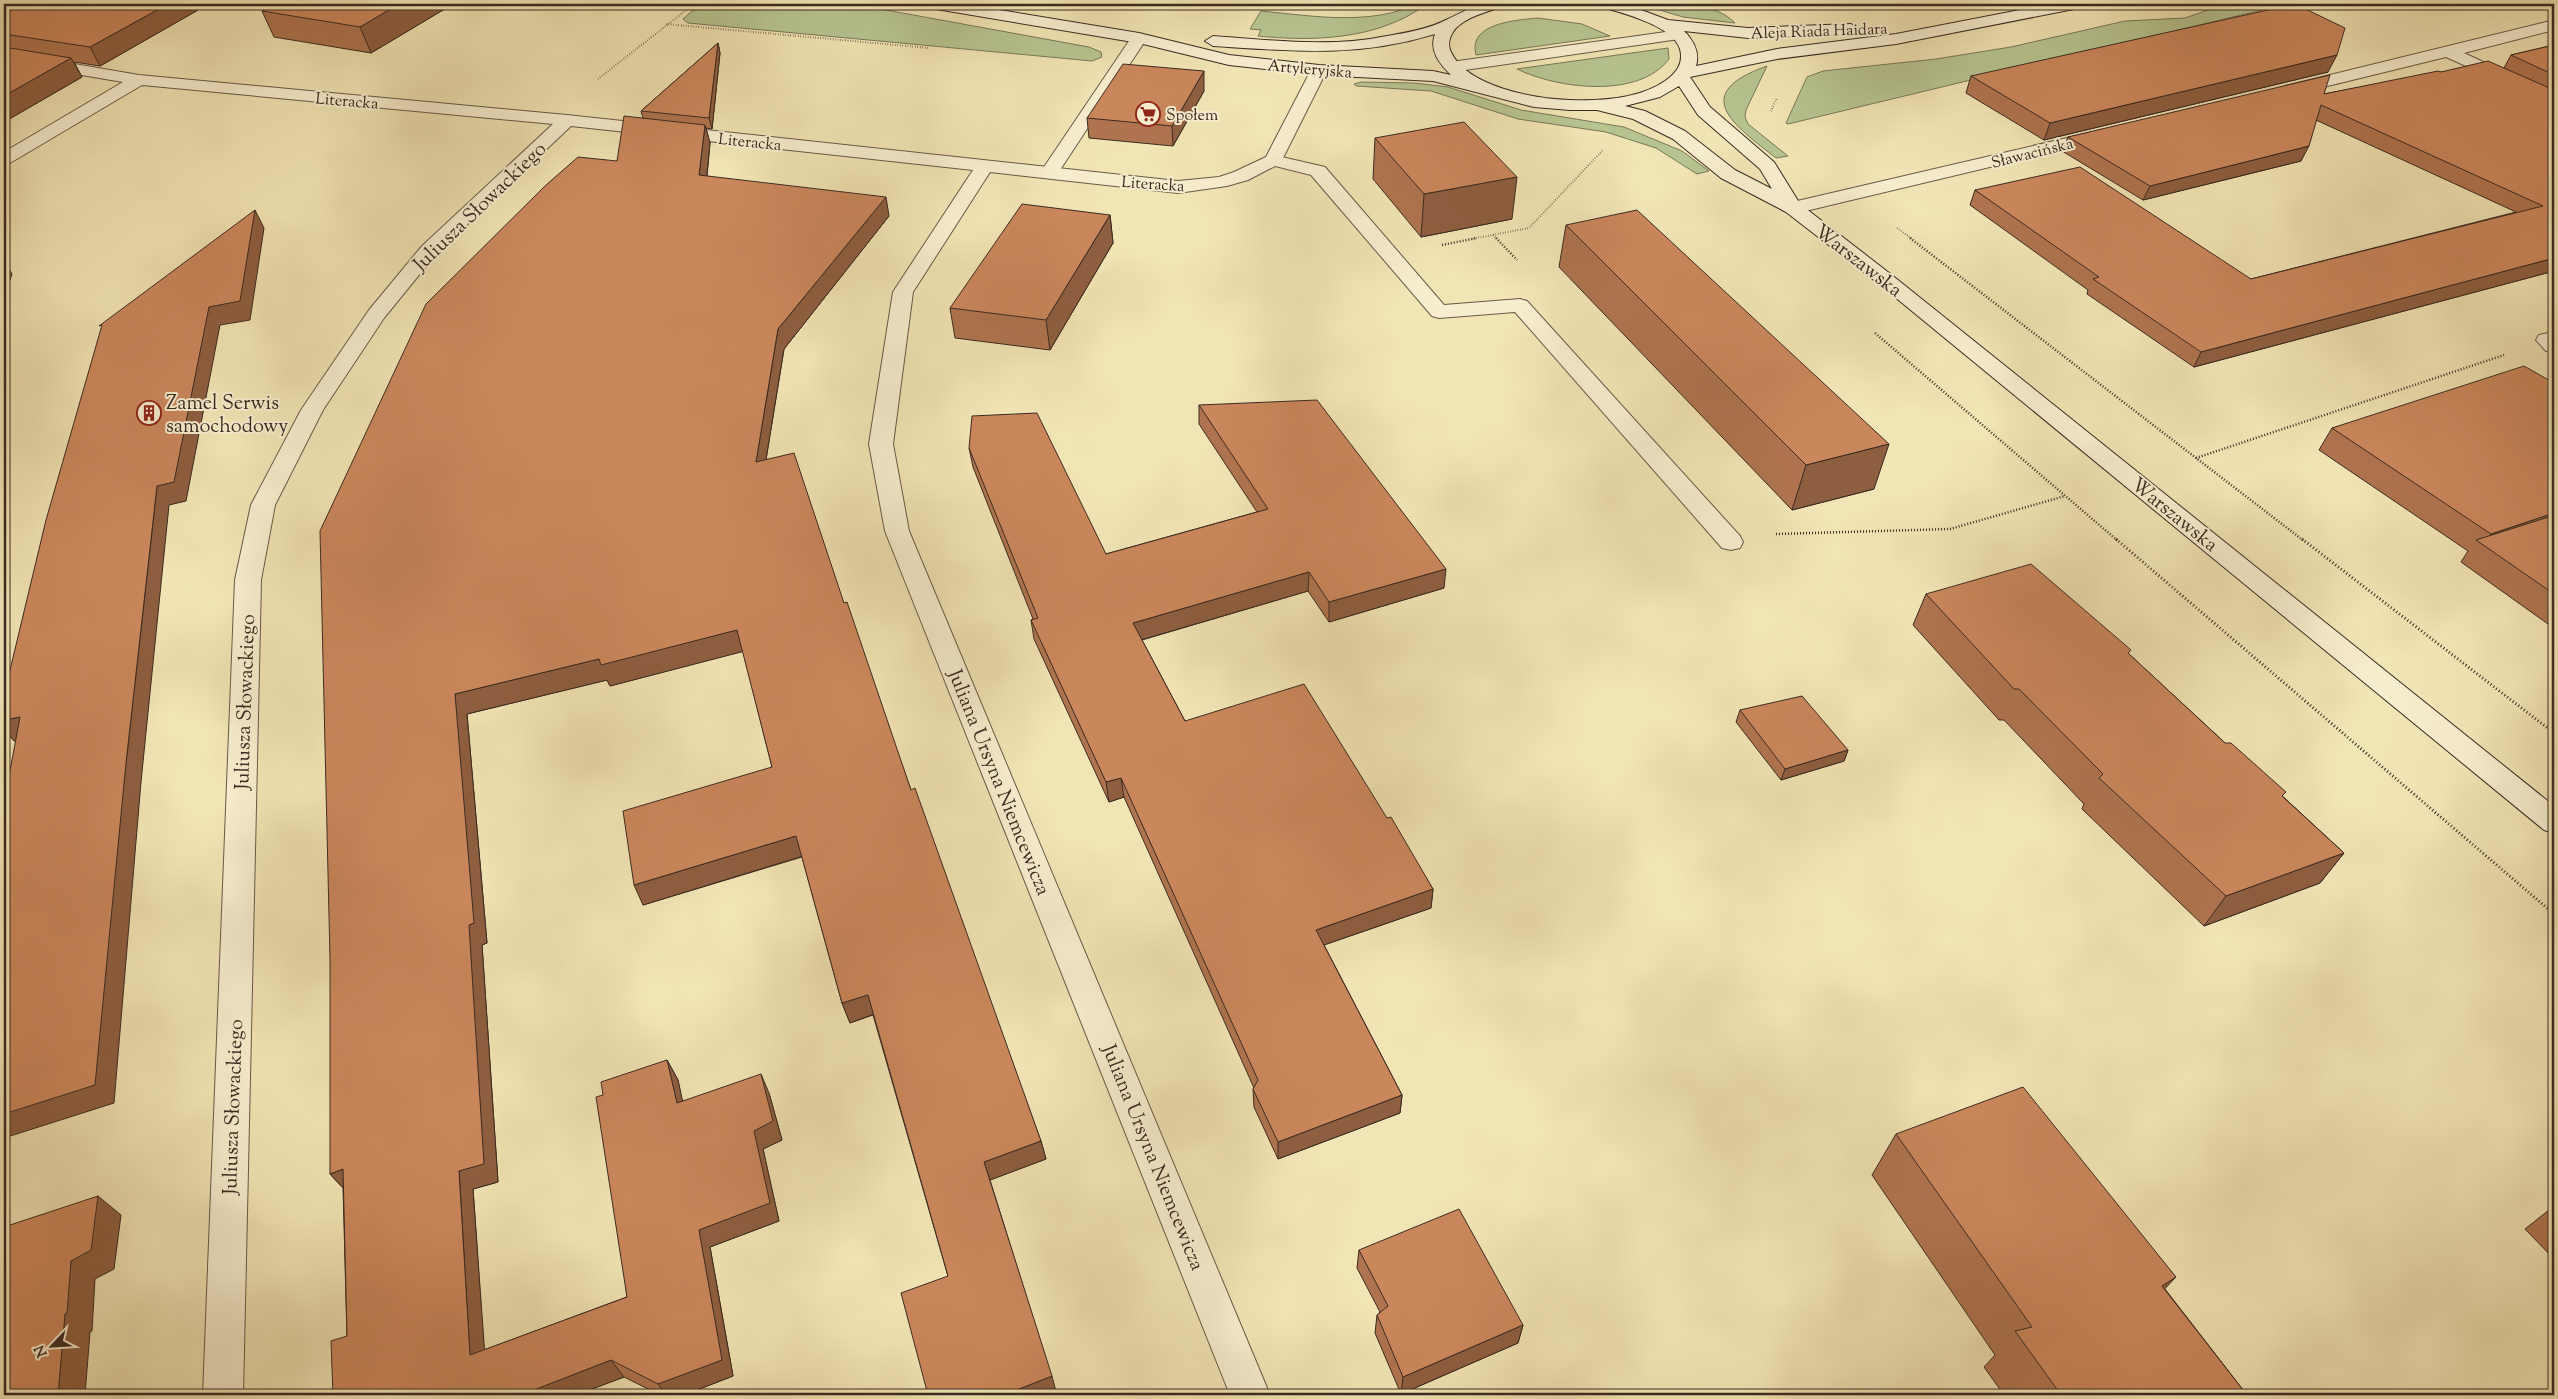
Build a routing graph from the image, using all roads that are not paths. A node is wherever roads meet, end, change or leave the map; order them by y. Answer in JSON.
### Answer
{"nodes":[{"id":1,"x":936,"y":4,"type":"edge"},
{"id":2,"x":1608,"y":4,"type":"edge"},
{"id":3,"x":2074,"y":4,"type":"edge"},
{"id":4,"x":1484,"y":5,"type":"edge"},
{"id":5,"x":1972,"y":22,"type":"junction"},
{"id":6,"x":1448,"y":25,"type":"junction"},
{"id":7,"x":2554,"y":25,"type":"edge"},
{"id":8,"x":1673,"y":30,"type":"junction"},
{"id":9,"x":1139,"y":38,"type":"junction"},
{"id":10,"x":2448,"y":52,"type":"junction"},
{"id":11,"x":4,"y":57,"type":"edge"},
{"id":12,"x":1451,"y":67,"type":"junction"},
{"id":13,"x":1319,"y":70,"type":"junction"},
{"id":14,"x":1684,"y":75,"type":"junction"},
{"id":15,"x":139,"y":80,"type":"junction"},
{"id":16,"x":1483,"y":87,"type":"junction"},
{"id":17,"x":2276,"y":93,"type":"edge"},
{"id":18,"x":2554,"y":101,"type":"edge"},
{"id":19,"x":1598,"y":104,"type":"junction"},
{"id":20,"x":567,"y":120,"type":"junction"},
{"id":21,"x":2122,"y":130,"type":"edge"},
{"id":22,"x":4,"y":159,"type":"edge"},
{"id":23,"x":1273,"y":160,"type":"junction"},
{"id":24,"x":984,"y":167,"type":"junction"},
{"id":25,"x":1049,"y":173,"type":"junction"},
{"id":26,"x":1793,"y":208,"type":"junction"},
{"id":27,"x":1731,"y":542,"type":"dead end"},
{"id":28,"x":2554,"y":822,"type":"edge"},
{"id":29,"x":222,"y":1395,"type":"edge"},
{"id":30,"x":1250,"y":1395,"type":"edge"}],
"edges":[{"from":1,"to":9,"type":"street","name":"Artyleryjska"},
{"from":2,"to":8,"type":"street"},
{"from":3,"to":5,"type":"street","name":"Aleja Riada Haidara"},
{"from":4,"to":6,"type":"street","name":"Artyleryjska"},
{"from":5,"to":8,"type":"street","name":"Aleja Riada Haidara"},
{"from":5,"to":14,"type":"street","name":"Aleja Riada Haidara"},
{"from":6,"to":9,"type":"street","name":"Artyleryjska"},
{"from":6,"to":12,"type":"street"},
{"from":7,"to":10,"type":"street"},
{"from":8,"to":12,"type":"street"},
{"from":8,"to":14,"type":"street"},
{"from":9,"to":13,"type":"street","name":"Artyleryjska"},
{"from":9,"to":25,"type":"street"},
{"from":10,"to":17,"type":"street"},
{"from":10,"to":18,"type":"street"},
{"from":11,"to":15,"type":"street","name":"Literacka"},
{"from":12,"to":16,"type":"street"},
{"from":13,"to":16,"type":"street","name":"Artyleryjska"},
{"from":13,"to":23,"type":"street"},
{"from":14,"to":19,"type":"street","name":"Aleja Riada Haidara"},
{"from":14,"to":26,"type":"street","name":"Warszawska"},
{"from":15,"to":20,"type":"street","name":"Literacka"},
{"from":15,"to":22,"type":"street"},
{"from":16,"to":19,"type":"street"},
{"from":19,"to":26,"type":"street","name":"Warszawska"},
{"from":20,"to":24,"type":"street","name":"Literacka"},
{"from":20,"to":29,"type":"street","name":"Juliusza Słowackiego"},
{"from":21,"to":26,"type":"street","name":"Sławacińska"},
{"from":23,"to":25,"type":"street","name":"Literacka"},
{"from":23,"to":27,"type":"street"},
{"from":24,"to":25,"type":"street","name":"Literacka"},
{"from":24,"to":30,"type":"street","name":"Juliana Ursyna Niemcewicza"},
{"from":26,"to":28,"type":"street","name":"Warszawska"}]}
